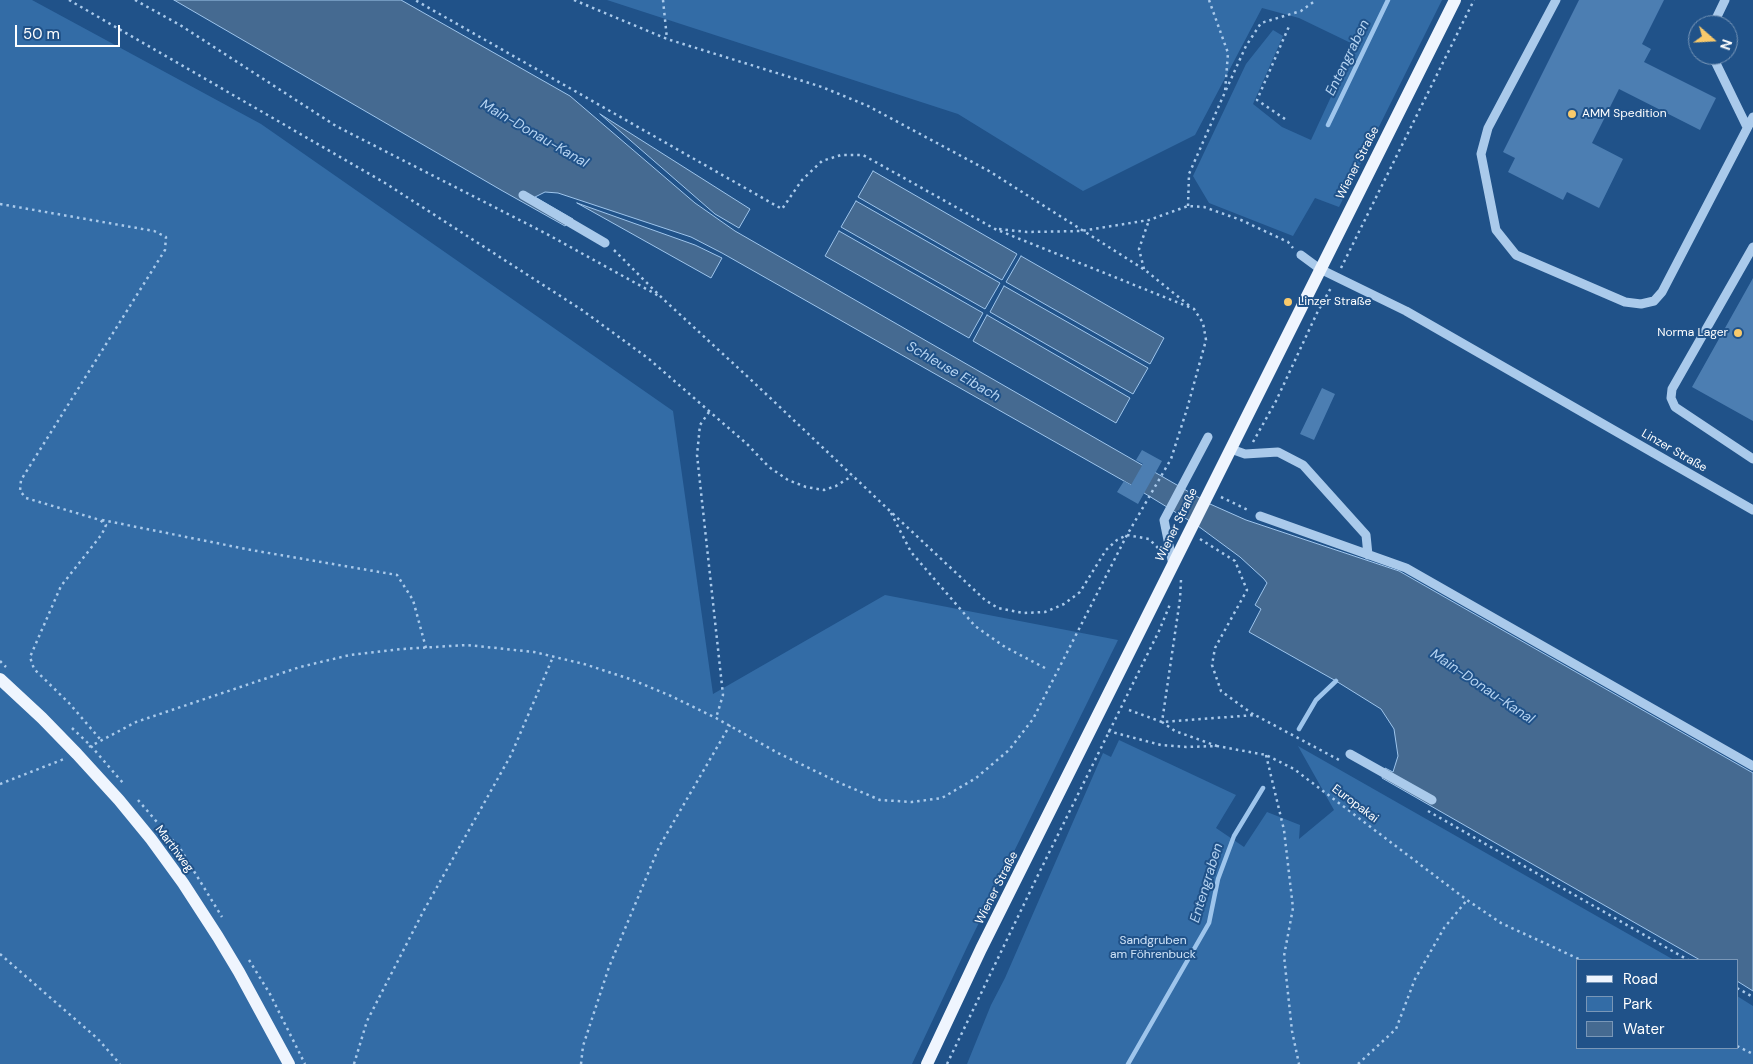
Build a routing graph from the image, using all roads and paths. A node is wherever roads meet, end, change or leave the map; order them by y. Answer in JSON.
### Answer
{"nodes":[{"id":1,"x":69,"y":0,"type":"edge"},
{"id":2,"x":135,"y":0,"type":"edge"},
{"id":3,"x":415,"y":0,"type":"edge"},
{"id":4,"x":574,"y":0,"type":"edge"},
{"id":5,"x":663,"y":0,"type":"edge"},
{"id":6,"x":1209,"y":0,"type":"edge"},
{"id":7,"x":1316,"y":0,"type":"edge"},
{"id":8,"x":1455,"y":0,"type":"edge"},
{"id":9,"x":1474,"y":0,"type":"edge"},
{"id":10,"x":1556,"y":0,"type":"edge"},
{"id":11,"x":1725,"y":0,"type":"edge"},
{"id":12,"x":1718,"y":15,"type":"edge"},
{"id":13,"x":1290,"y":24,"type":"dead end"},
{"id":14,"x":667,"y":39,"type":"junction"},
{"id":15,"x":1717,"y":65,"type":"edge"},
{"id":16,"x":1225,"y":92,"type":"junction"},
{"id":17,"x":1753,"y":117,"type":"edge"},
{"id":18,"x":1285,"y":119,"type":"dead end"},
{"id":19,"x":1748,"y":127,"type":"junction"},
{"id":20,"x":523,"y":196,"type":"dead end"},
{"id":21,"x":0,"y":204,"type":"edge"},
{"id":22,"x":1188,"y":206,"type":"junction"},
{"id":23,"x":1149,"y":220,"type":"junction"},
{"id":24,"x":995,"y":229,"type":"junction"},
{"id":25,"x":1081,"y":231,"type":"junction"},
{"id":26,"x":605,"y":243,"type":"joint"},
{"id":27,"x":1753,"y":247,"type":"edge"},
{"id":28,"x":1301,"y":256,"type":"joint"},
{"id":29,"x":1320,"y":269,"type":"junction"},
{"id":30,"x":1145,"y":270,"type":"junction"},
{"id":31,"x":1337,"y":278,"type":"junction"},
{"id":32,"x":662,"y":298,"type":"junction"},
{"id":33,"x":1194,"y":309,"type":"junction"},
{"id":34,"x":709,"y":412,"type":"junction"},
{"id":35,"x":1208,"y":437,"type":"dead end"},
{"id":36,"x":1231,"y":449,"type":"junction"},
{"id":37,"x":1245,"y":454,"type":"junction"},
{"id":38,"x":1753,"y":459,"type":"edge"},
{"id":39,"x":852,"y":476,"type":"junction"},
{"id":40,"x":1215,"y":493,"type":"junction"},
{"id":41,"x":1753,"y":510,"type":"edge"},
{"id":42,"x":890,"y":511,"type":"junction"},
{"id":43,"x":1260,"y":516,"type":"joint"},
{"id":44,"x":100,"y":520,"type":"junction"},
{"id":45,"x":1127,"y":535,"type":"junction"},
{"id":46,"x":1194,"y":536,"type":"junction"},
{"id":47,"x":1368,"y":555,"type":"junction"},
{"id":48,"x":1173,"y":565,"type":"junction"},
{"id":49,"x":1178,"y":584,"type":"dead end"},
{"id":50,"x":1174,"y":594,"type":"dead end"},
{"id":51,"x":426,"y":648,"type":"junction"},
{"id":52,"x":553,"y":656,"type":"junction"},
{"id":53,"x":1045,"y":668,"type":"dead end"},
{"id":54,"x":0,"y":679,"type":"edge"},
{"id":55,"x":1129,"y":710,"type":"dead end"},
{"id":56,"x":1255,"y":715,"type":"junction"},
{"id":57,"x":716,"y":718,"type":"junction"},
{"id":58,"x":1162,"y":722,"type":"junction"},
{"id":59,"x":730,"y":725,"type":"junction"},
{"id":60,"x":1093,"y":726,"type":"junction"},
{"id":61,"x":1109,"y":731,"type":"junction"},
{"id":62,"x":100,"y":740,"type":"junction"},
{"id":63,"x":1217,"y":746,"type":"junction"},
{"id":64,"x":77,"y":754,"type":"junction"},
{"id":65,"x":1350,"y":754,"type":"dead end"},
{"id":66,"x":1266,"y":755,"type":"junction"},
{"id":67,"x":1343,"y":763,"type":"dead end"},
{"id":68,"x":1753,"y":766,"type":"edge"},
{"id":69,"x":0,"y":784,"type":"edge"},
{"id":70,"x":1432,"y":800,"type":"dead end"},
{"id":71,"x":1421,"y":807,"type":"dead end"},
{"id":72,"x":1467,"y":900,"type":"junction"},
{"id":73,"x":0,"y":954,"type":"edge"},
{"id":74,"x":1579,"y":959,"type":"edge"},
{"id":75,"x":1686,"y":959,"type":"edge"},
{"id":76,"x":1738,"y":989,"type":"edge"},
{"id":77,"x":1753,"y":997,"type":"edge"},
{"id":78,"x":1738,"y":1046,"type":"edge"},
{"id":79,"x":1753,"y":1054,"type":"edge"},
{"id":80,"x":120,"y":1064,"type":"edge"},
{"id":81,"x":289,"y":1064,"type":"edge"},
{"id":82,"x":354,"y":1064,"type":"edge"},
{"id":83,"x":581,"y":1064,"type":"edge"},
{"id":84,"x":927,"y":1064,"type":"edge"},
{"id":85,"x":947,"y":1064,"type":"edge"},
{"id":86,"x":1299,"y":1064,"type":"edge"},
{"id":87,"x":1358,"y":1064,"type":"edge"}],
"edges":[{"from":1,"to":34,"type":"path"},
{"from":2,"to":32,"type":"path"},
{"from":3,"to":24,"type":"path"},
{"from":4,"to":14,"type":"path"},
{"from":5,"to":14,"type":"path"},
{"from":6,"to":16,"type":"path"},
{"from":7,"to":16,"type":"path"},
{"from":8,"to":29,"type":"main road","name":"Wiener Straße"},
{"from":9,"to":31,"type":"path"},
{"from":10,"to":19,"type":"street"},
{"from":11,"to":12,"type":"street"},
{"from":13,"to":18,"type":"path"},
{"from":14,"to":25,"type":"path"},
{"from":15,"to":19,"type":"street"},
{"from":16,"to":22,"type":"path"},
{"from":17,"to":19,"type":"street"},
{"from":20,"to":26,"type":"street"},
{"from":21,"to":44,"type":"path"},
{"from":22,"to":23,"type":"path"},
{"from":22,"to":28,"type":"path"},
{"from":23,"to":25,"type":"path"},
{"from":23,"to":30,"type":"path"},
{"from":24,"to":25,"type":"path"},
{"from":24,"to":33,"type":"path"},
{"from":25,"to":30,"type":"path"},
{"from":26,"to":32,"type":"path"},
{"from":27,"to":38,"type":"street"},
{"from":28,"to":29,"type":"street","name":"Linzer Straße"},
{"from":29,"to":31,"type":"street","name":"Linzer Straße"},
{"from":29,"to":36,"type":"main road","name":"Wiener Straße"},
{"from":30,"to":33,"type":"path"},
{"from":31,"to":37,"type":"path"},
{"from":31,"to":41,"type":"street","name":"Linzer Straße"},
{"from":32,"to":39,"type":"path"},
{"from":33,"to":45,"type":"path"},
{"from":34,"to":39,"type":"path"},
{"from":34,"to":57,"type":"path"},
{"from":35,"to":48,"type":"street"},
{"from":36,"to":37,"type":"street"},
{"from":36,"to":40,"type":"main road","name":"Wiener Straße"},
{"from":37,"to":47,"type":"street"},
{"from":39,"to":42,"type":"path"},
{"from":40,"to":43,"type":"path"},
{"from":40,"to":46,"type":"main road","name":"Wiener Straße"},
{"from":42,"to":45,"type":"path"},
{"from":42,"to":53,"type":"path"},
{"from":43,"to":47,"type":"street"},
{"from":44,"to":51,"type":"path"},
{"from":44,"to":62,"type":"path"},
{"from":45,"to":48,"type":"path"},
{"from":45,"to":59,"type":"path"},
{"from":46,"to":48,"type":"main road","name":"Wiener Straße"},
{"from":46,"to":56,"type":"path"},
{"from":47,"to":68,"type":"street"},
{"from":48,"to":60,"type":"main road","name":"Wiener Straße"},
{"from":49,"to":58,"type":"path"},
{"from":50,"to":61,"type":"path"},
{"from":51,"to":52,"type":"path"},
{"from":51,"to":62,"type":"path"},
{"from":52,"to":57,"type":"path"},
{"from":52,"to":82,"type":"path"},
{"from":54,"to":64,"type":"main road","name":"Marthweg"},
{"from":55,"to":58,"type":"path"},
{"from":56,"to":58,"type":"path"},
{"from":56,"to":67,"type":"path"},
{"from":57,"to":59,"type":"path"},
{"from":58,"to":63,"type":"path"},
{"from":59,"to":83,"type":"path"},
{"from":60,"to":61,"type":"path","name":"Europakai"},
{"from":60,"to":84,"type":"main road","name":"Wiener Straße"},
{"from":61,"to":63,"type":"path","name":"Europakai"},
{"from":61,"to":85,"type":"path"},
{"from":62,"to":64,"type":"path"},
{"from":63,"to":66,"type":"path","name":"Europakai"},
{"from":64,"to":69,"type":"path"},
{"from":64,"to":81,"type":"main road","name":"Marthweg"},
{"from":65,"to":70,"type":"street"},
{"from":66,"to":72,"type":"path","name":"Europakai"},
{"from":66,"to":86,"type":"path"},
{"from":71,"to":75,"type":"path"},
{"from":72,"to":74,"type":"path","name":"Europakai"},
{"from":72,"to":87,"type":"path"},
{"from":73,"to":80,"type":"path"},
{"from":76,"to":77,"type":"path"},
{"from":78,"to":79,"type":"path"}]}
